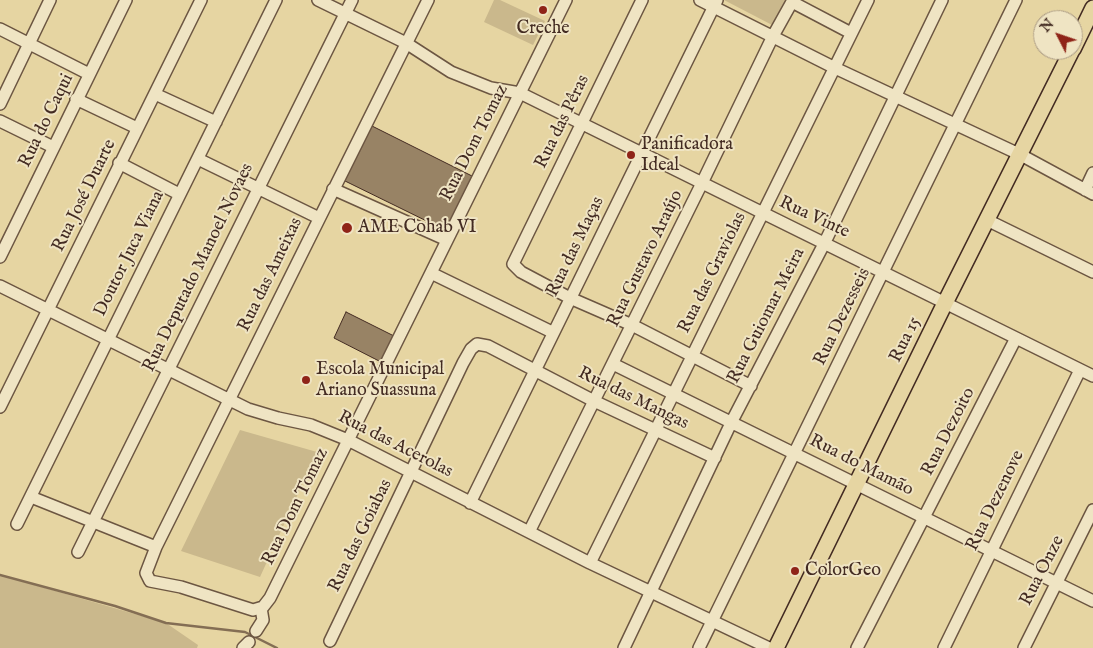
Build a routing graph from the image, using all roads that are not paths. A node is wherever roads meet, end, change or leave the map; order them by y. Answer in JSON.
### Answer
{"nodes":[{"id":1,"x":50,"y":0,"type":"edge"},
{"id":2,"x":126,"y":0,"type":"edge"},
{"id":3,"x":201,"y":0,"type":"edge"},
{"id":4,"x":276,"y":0,"type":"edge"},
{"id":5,"x":318,"y":0,"type":"edge"},
{"id":6,"x":352,"y":0,"type":"edge"},
{"id":7,"x":428,"y":0,"type":"edge"},
{"id":8,"x":566,"y":0,"type":"edge"},
{"id":9,"x":642,"y":0,"type":"edge"},
{"id":10,"x":700,"y":0,"type":"edge"},
{"id":11,"x":868,"y":0,"type":"edge"},
{"id":12,"x":942,"y":0,"type":"edge"},
{"id":13,"x":1016,"y":0,"type":"edge"},
{"id":14,"x":792,"y":1,"type":"edge"},
{"id":15,"x":716,"y":4,"type":"edge"},
{"id":16,"x":1093,"y":8,"type":"edge"},
{"id":17,"x":345,"y":14,"type":"junction"},
{"id":18,"x":1083,"y":28,"type":"edge"},
{"id":19,"x":0,"y":29,"type":"edge"},
{"id":20,"x":851,"y":33,"type":"junction"},
{"id":21,"x":773,"y":36,"type":"junction"},
{"id":22,"x":28,"y":43,"type":"junction"},
{"id":23,"x":406,"y":43,"type":"junction"},
{"id":24,"x":1068,"y":60,"type":"edge"},
{"id":25,"x":835,"y":68,"type":"junction"},
{"id":26,"x":89,"y":74,"type":"junction"},
{"id":27,"x":520,"y":93,"type":"junction"},
{"id":28,"x":155,"y":94,"type":"junction"},
{"id":29,"x":896,"y":96,"type":"junction"},
{"id":30,"x":76,"y":99,"type":"junction"},
{"id":31,"x":0,"y":104,"type":"edge"},
{"id":32,"x":0,"y":121,"type":"edge"},
{"id":33,"x":216,"y":122,"type":"junction"},
{"id":34,"x":582,"y":124,"type":"junction"},
{"id":35,"x":955,"y":126,"type":"junction"},
{"id":36,"x":137,"y":128,"type":"junction"},
{"id":37,"x":53,"y":147,"type":"junction"},
{"id":38,"x":642,"y":152,"type":"junction"},
{"id":39,"x":1021,"y":155,"type":"junction"},
{"id":40,"x":198,"y":159,"type":"junction"},
{"id":41,"x":119,"y":163,"type":"junction"},
{"id":42,"x":1093,"y":173,"type":"edge"},
{"id":43,"x":702,"y":183,"type":"junction"},
{"id":44,"x":258,"y":189,"type":"junction"},
{"id":45,"x":333,"y":189,"type":"junction"},
{"id":46,"x":1089,"y":192,"type":"edge"},
{"id":47,"x":179,"y":194,"type":"junction"},
{"id":48,"x":763,"y":213,"type":"junction"},
{"id":49,"x":319,"y":218,"type":"junction"},
{"id":50,"x":988,"y":220,"type":"junction"},
{"id":51,"x":447,"y":240,"type":"junction"},
{"id":52,"x":825,"y":242,"type":"junction"},
{"id":53,"x":0,"y":257,"type":"edge"},
{"id":54,"x":885,"y":271,"type":"junction"},
{"id":55,"x":1093,"y":272,"type":"edge"},
{"id":56,"x":431,"y":274,"type":"junction"},
{"id":57,"x":0,"y":286,"type":"edge"},
{"id":58,"x":570,"y":298,"type":"junction"},
{"id":59,"x":945,"y":303,"type":"junction"},
{"id":60,"x":49,"y":310,"type":"junction"},
{"id":61,"x":632,"y":325,"type":"junction"},
{"id":62,"x":552,"y":332,"type":"junction"},
{"id":63,"x":1016,"y":338,"type":"junction"},
{"id":64,"x":108,"y":340,"type":"junction"},
{"id":65,"x":692,"y":356,"type":"junction"},
{"id":66,"x":613,"y":364,"type":"junction"},
{"id":67,"x":168,"y":369,"type":"junction"},
{"id":68,"x":535,"y":370,"type":"junction"},
{"id":69,"x":1080,"y":370,"type":"junction"},
{"id":70,"x":1093,"y":376,"type":"edge"},
{"id":71,"x":751,"y":386,"type":"junction"},
{"id":72,"x":673,"y":393,"type":"junction"},
{"id":73,"x":229,"y":399,"type":"junction"},
{"id":74,"x":594,"y":401,"type":"junction"},
{"id":75,"x":0,"y":407,"type":"edge"},
{"id":76,"x":732,"y":421,"type":"junction"},
{"id":77,"x":655,"y":430,"type":"junction"},
{"id":78,"x":348,"y":440,"type":"junction"},
{"id":79,"x":796,"y":453,"type":"junction"},
{"id":80,"x":715,"y":458,"type":"junction"},
{"id":81,"x":410,"y":473,"type":"junction"},
{"id":82,"x":856,"y":484,"type":"junction"},
{"id":83,"x":31,"y":497,"type":"junction"},
{"id":84,"x":470,"y":503,"type":"junction"},
{"id":85,"x":1093,"y":510,"type":"edge"},
{"id":86,"x":926,"y":518,"type":"junction"},
{"id":87,"x":92,"y":522,"type":"junction"},
{"id":88,"x":17,"y":524,"type":"dead end"},
{"id":89,"x":529,"y":532,"type":"junction"},
{"id":90,"x":156,"y":547,"type":"junction"},
{"id":91,"x":78,"y":552,"type":"dead end"},
{"id":92,"x":990,"y":552,"type":"junction"},
{"id":93,"x":590,"y":563,"type":"junction"},
{"id":94,"x":1056,"y":583,"type":"junction"},
{"id":95,"x":652,"y":592,"type":"junction"},
{"id":96,"x":1093,"y":601,"type":"edge"},
{"id":97,"x":261,"y":608,"type":"junction"},
{"id":98,"x":712,"y":622,"type":"junction"},
{"id":99,"x":256,"y":632,"type":"dead end"},
{"id":100,"x":330,"y":641,"type":"dead end"},
{"id":101,"x":624,"y":648,"type":"edge"},
{"id":102,"x":699,"y":648,"type":"edge"},
{"id":103,"x":769,"y":648,"type":"edge"},
{"id":104,"x":776,"y":648,"type":"edge"},
{"id":105,"x":857,"y":648,"type":"edge"},
{"id":106,"x":944,"y":648,"type":"edge"},
{"id":107,"x":1024,"y":648,"type":"edge"}],
"edges":[{"from":1,"to":22,"type":"street"},
{"from":2,"to":26,"type":"street","name":"Rua do Caqui"},
{"from":3,"to":28,"type":"street","name":"Rua José Duarte"},
{"from":4,"to":33,"type":"street","name":"Doutor Juca Viana"},
{"from":5,"to":17,"type":"street","name":"Rua Vinte"},
{"from":6,"to":17,"type":"street","name":"Rua Deputado Manoel Novaes"},
{"from":7,"to":23,"type":"street","name":"Rua das Ameixas"},
{"from":8,"to":27,"type":"street","name":"Rua Dom Tomaz"},
{"from":9,"to":34,"type":"street","name":"Rua das Pêras"},
{"from":10,"to":15,"type":"street"},
{"from":11,"to":20,"type":"street","name":"Rua das Graviolas"},
{"from":12,"to":29,"type":"street","name":"Rua Guiomar Meira"},
{"from":13,"to":35,"type":"street","name":"Rua Dezesseis"},
{"from":14,"to":20,"type":"street"},
{"from":14,"to":21,"type":"street","name":"Rua Gustavo Araújo"},
{"from":15,"to":21,"type":"street"},
{"from":15,"to":38,"type":"street","name":"Rua das Maças"},
{"from":16,"to":18,"type":"main road","name":"Rua 15"},
{"from":17,"to":23,"type":"street","name":"Rua Vinte"},
{"from":17,"to":44,"type":"street","name":"Rua Deputado Manoel Novaes"},
{"from":19,"to":22,"type":"street"},
{"from":20,"to":25,"type":"street","name":"Rua das Graviolas"},
{"from":21,"to":25,"type":"street"},
{"from":21,"to":43,"type":"street","name":"Rua Gustavo Araújo"},
{"from":22,"to":26,"type":"street"},
{"from":22,"to":31,"type":"street"},
{"from":23,"to":27,"type":"street","name":"Rua Vinte"},
{"from":23,"to":45,"type":"street","name":"Rua das Ameixas"},
{"from":24,"to":39,"type":"main road","name":"Rua 15"},
{"from":25,"to":29,"type":"street"},
{"from":25,"to":48,"type":"street","name":"Rua das Graviolas"},
{"from":26,"to":30,"type":"street","name":"Rua do Caqui"},
{"from":27,"to":34,"type":"street","name":"Rua Vinte"},
{"from":27,"to":51,"type":"street","name":"Rua Dom Tomaz"},
{"from":28,"to":33,"type":"street"},
{"from":28,"to":36,"type":"street","name":"Rua José Duarte"},
{"from":29,"to":35,"type":"street"},
{"from":29,"to":52,"type":"street","name":"Rua Guiomar Meira"},
{"from":30,"to":36,"type":"street"},
{"from":30,"to":37,"type":"street","name":"Rua do Caqui"},
{"from":32,"to":37,"type":"street"},
{"from":33,"to":40,"type":"street","name":"Doutor Juca Viana"},
{"from":34,"to":38,"type":"street","name":"Rua Vinte"},
{"from":34,"to":58,"type":"street","name":"Rua das Pêras"},
{"from":35,"to":39,"type":"street"},
{"from":35,"to":54,"type":"street","name":"Rua Dezesseis"},
{"from":36,"to":41,"type":"street","name":"Rua José Duarte"},
{"from":37,"to":53,"type":"street","name":"Rua do Caqui"},
{"from":38,"to":43,"type":"street","name":"Rua Vinte"},
{"from":38,"to":58,"type":"street","name":"Rua das Maças"},
{"from":39,"to":46,"type":"street"},
{"from":39,"to":50,"type":"main road","name":"Rua 15"},
{"from":40,"to":44,"type":"street"},
{"from":40,"to":47,"type":"street","name":"Doutor Juca Viana"},
{"from":41,"to":47,"type":"street"},
{"from":41,"to":60,"type":"street","name":"Rua José Duarte"},
{"from":42,"to":46,"type":"street"},
{"from":43,"to":48,"type":"street","name":"Rua Vinte"},
{"from":43,"to":61,"type":"street","name":"Rua Gustavo Araújo"},
{"from":44,"to":49,"type":"street"},
{"from":44,"to":67,"type":"street","name":"Rua Deputado Manoel Novaes"},
{"from":45,"to":49,"type":"street","name":"Rua das Ameixas"},
{"from":45,"to":51,"type":"street"},
{"from":47,"to":64,"type":"street","name":"Doutor Juca Viana"},
{"from":48,"to":52,"type":"street","name":"Rua Vinte"},
{"from":48,"to":65,"type":"street","name":"Rua das Graviolas"},
{"from":49,"to":73,"type":"street","name":"Rua das Ameixas"},
{"from":50,"to":55,"type":"street"},
{"from":50,"to":59,"type":"main road","name":"Rua 15"},
{"from":51,"to":56,"type":"street","name":"Rua Dom Tomaz"},
{"from":52,"to":54,"type":"street","name":"Rua Vinte"},
{"from":52,"to":71,"type":"street","name":"Rua Guiomar Meira"},
{"from":54,"to":59,"type":"street","name":"Rua Vinte"},
{"from":54,"to":79,"type":"street","name":"Rua Dezesseis"},
{"from":56,"to":62,"type":"street"},
{"from":56,"to":78,"type":"street","name":"Rua Dom Tomaz"},
{"from":57,"to":60,"type":"street","name":"Rua das Acerolas"},
{"from":58,"to":61,"type":"street"},
{"from":58,"to":62,"type":"street","name":"Rua das Maças"},
{"from":59,"to":63,"type":"street","name":"Rua Vinte"},
{"from":59,"to":82,"type":"main road","name":"Rua 15"},
{"from":60,"to":64,"type":"street","name":"Rua das Acerolas"},
{"from":60,"to":75,"type":"street","name":"Rua José Duarte"},
{"from":61,"to":65,"type":"street"},
{"from":61,"to":66,"type":"street","name":"Rua Gustavo Araújo"},
{"from":62,"to":68,"type":"street","name":"Rua das Maças"},
{"from":63,"to":69,"type":"street","name":"Rua Vinte"},
{"from":63,"to":86,"type":"street","name":"Rua Dezoito"},
{"from":64,"to":67,"type":"street","name":"Rua das Acerolas"},
{"from":64,"to":83,"type":"street","name":"Doutor Juca Viana"},
{"from":65,"to":71,"type":"street"},
{"from":65,"to":72,"type":"street","name":"Rua das Graviolas"},
{"from":66,"to":72,"type":"street","name":"Rua do Mamão"},
{"from":66,"to":74,"type":"street","name":"Rua Gustavo Araújo"},
{"from":67,"to":73,"type":"street","name":"Rua das Acerolas"},
{"from":67,"to":87,"type":"street","name":"Rua Deputado Manoel Novaes"},
{"from":68,"to":74,"type":"street","name":"Rua das Mangas"},
{"from":68,"to":81,"type":"street","name":"Rua das Goiabas"},
{"from":68,"to":84,"type":"street","name":"Rua das Maças"},
{"from":69,"to":70,"type":"street","name":"Rua Vinte"},
{"from":69,"to":92,"type":"street","name":"Rua Dezenove"},
{"from":71,"to":76,"type":"street","name":"Rua Guiomar Meira"},
{"from":72,"to":76,"type":"street","name":"Rua do Mamão"},
{"from":72,"to":77,"type":"street","name":"Rua das Graviolas"},
{"from":73,"to":78,"type":"street","name":"Rua das Acerolas"},
{"from":73,"to":90,"type":"street","name":"Rua das Ameixas"},
{"from":74,"to":77,"type":"street","name":"Rua das Mangas"},
{"from":74,"to":89,"type":"street","name":"Rua Gustavo Araújo"},
{"from":76,"to":79,"type":"street","name":"Rua do Mamão"},
{"from":76,"to":80,"type":"street","name":"Rua Guiomar Meira"},
{"from":77,"to":80,"type":"street","name":"Rua das Mangas"},
{"from":77,"to":93,"type":"street","name":"Rua das Graviolas"},
{"from":78,"to":81,"type":"street","name":"Rua das Acerolas"},
{"from":78,"to":97,"type":"street","name":"Rua Dom Tomaz"},
{"from":79,"to":82,"type":"street","name":"Rua do Mamão"},
{"from":79,"to":98,"type":"street","name":"Rua Dezesseis"},
{"from":80,"to":95,"type":"street","name":"Rua Guiomar Meira"},
{"from":81,"to":84,"type":"street","name":"Rua das Acerolas"},
{"from":81,"to":100,"type":"street","name":"Rua das Goiabas"},
{"from":82,"to":86,"type":"street","name":"Rua do Mamão"},
{"from":82,"to":104,"type":"main road","name":"Rua 15"},
{"from":83,"to":87,"type":"street"},
{"from":83,"to":88,"type":"street","name":"Doutor Juca Viana"},
{"from":84,"to":89,"type":"street","name":"Rua das Acerolas"},
{"from":85,"to":94,"type":"street","name":"Rua Onze"},
{"from":86,"to":92,"type":"street","name":"Rua do Mamão"},
{"from":86,"to":105,"type":"street","name":"Rua Dezoito"},
{"from":87,"to":90,"type":"street"},
{"from":87,"to":91,"type":"street","name":"Rua Deputado Manoel Novaes"},
{"from":89,"to":93,"type":"street","name":"Rua das Acerolas"},
{"from":90,"to":97,"type":"street","name":"Rua das Ameixas"},
{"from":92,"to":94,"type":"street","name":"Rua do Mamão"},
{"from":92,"to":106,"type":"street","name":"Rua Dezenove"},
{"from":93,"to":95,"type":"street","name":"Rua das Acerolas"},
{"from":94,"to":96,"type":"street","name":"Rua do Mamão"},
{"from":94,"to":107,"type":"street","name":"Rua Onze"},
{"from":95,"to":98,"type":"street","name":"Rua das Acerolas"},
{"from":95,"to":101,"type":"street","name":"Rua Guiomar Meira"},
{"from":97,"to":99,"type":"street"},
{"from":98,"to":102,"type":"street","name":"Rua Dezesseis"},
{"from":98,"to":103,"type":"street","name":"Rua das Acerolas"}]}
